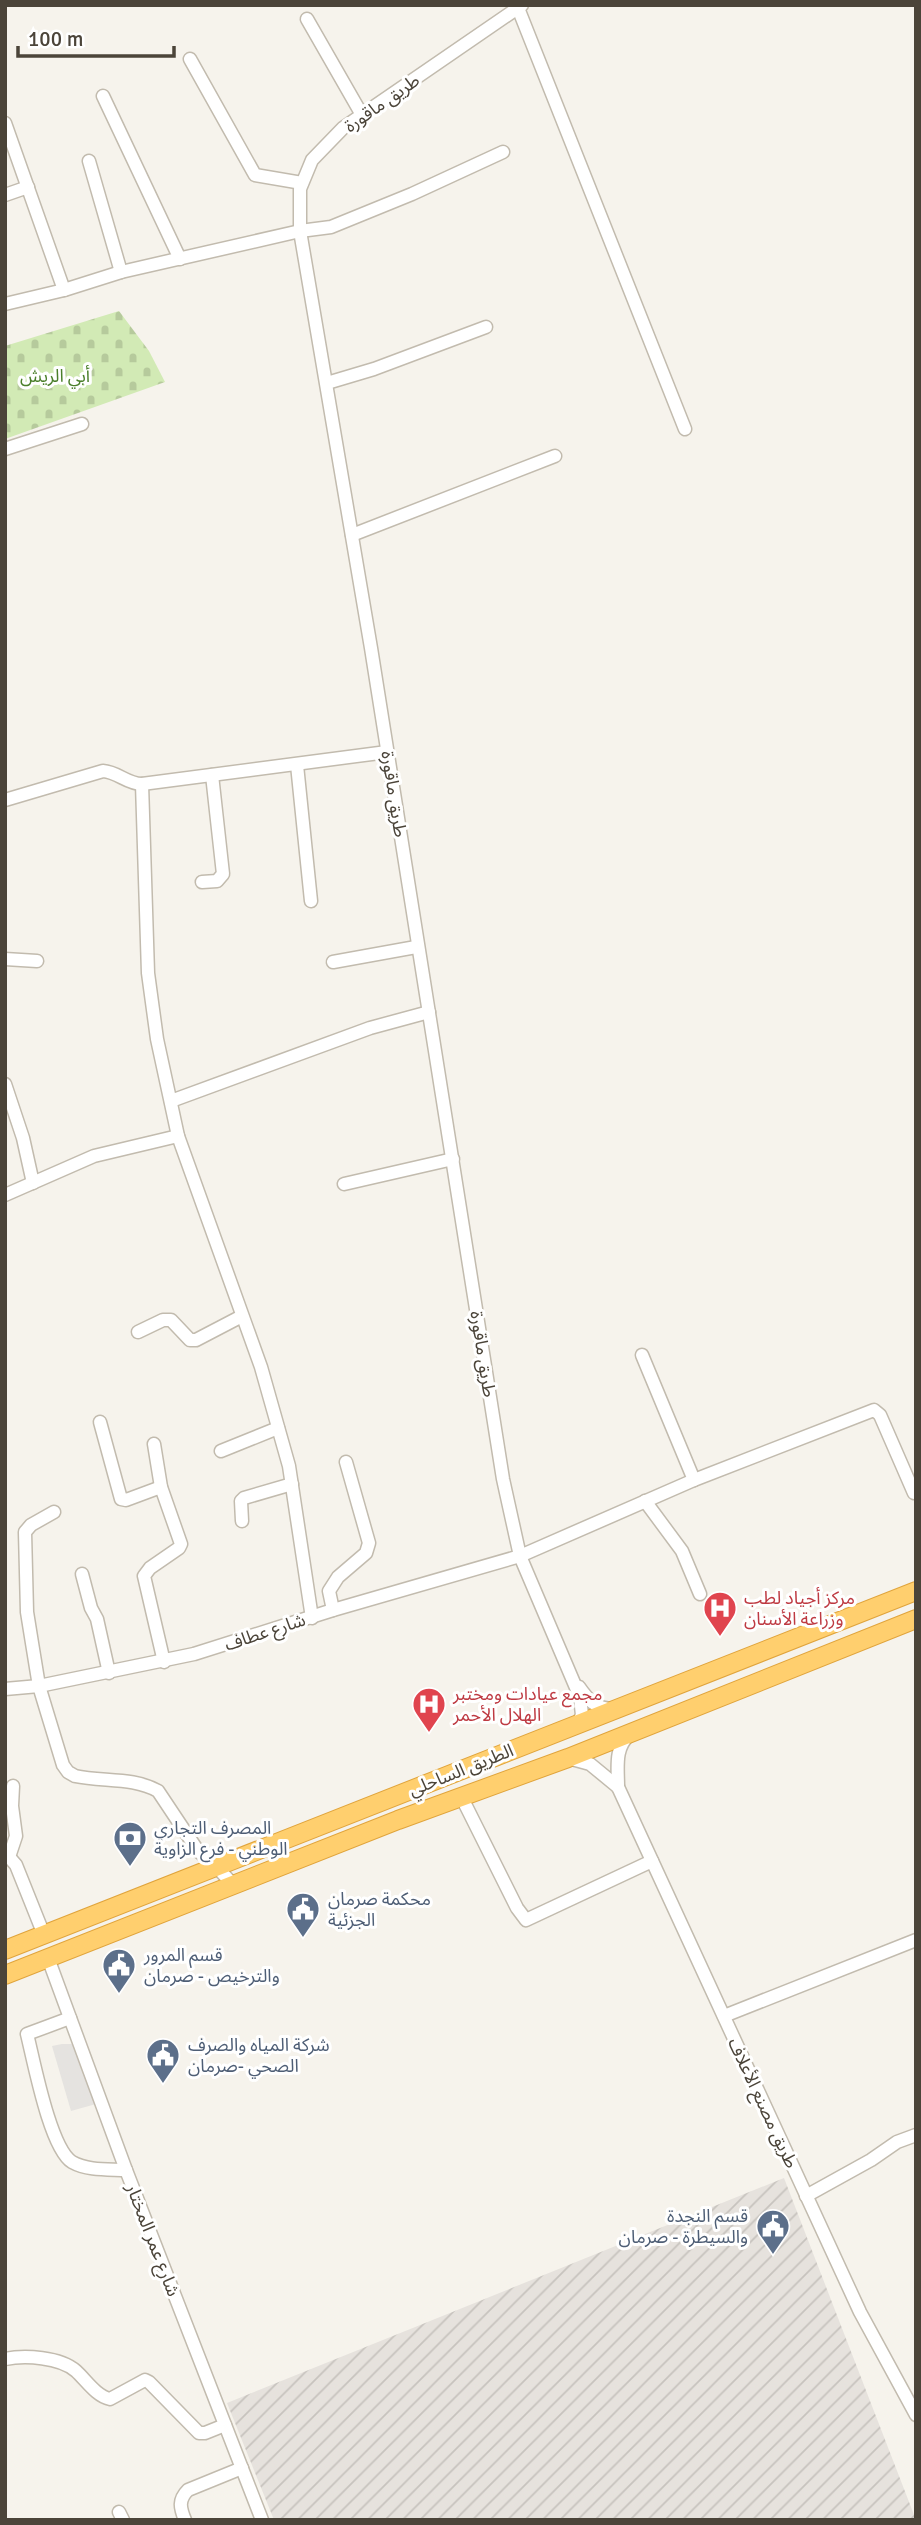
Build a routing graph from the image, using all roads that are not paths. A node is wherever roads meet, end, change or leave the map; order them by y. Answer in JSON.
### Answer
{"nodes":[{"id":1,"x":520,"y":7,"type":"edge"},
{"id":2,"x":307,"y":19,"type":"dead end"},
{"id":3,"x":190,"y":59,"type":"dead end"},
{"id":4,"x":103,"y":96,"type":"dead end"},
{"id":5,"x":362,"y":115,"type":"junction"},
{"id":6,"x":5,"y":123,"type":"edge"},
{"id":7,"x":503,"y":152,"type":"dead end"},
{"id":8,"x":89,"y":161,"type":"dead end"},
{"id":9,"x":302,"y":183,"type":"junction"},
{"id":10,"x":28,"y":187,"type":"junction"},
{"id":11,"x":5,"y":195,"type":"edge"},
{"id":12,"x":300,"y":231,"type":"junction"},
{"id":13,"x":180,"y":259,"type":"junction"},
{"id":14,"x":121,"y":272,"type":"junction"},
{"id":15,"x":64,"y":290,"type":"junction"},
{"id":16,"x":5,"y":304,"type":"edge"},
{"id":17,"x":486,"y":327,"type":"dead end"},
{"id":18,"x":327,"y":383,"type":"junction"},
{"id":19,"x":82,"y":424,"type":"dead end"},
{"id":20,"x":685,"y":429,"type":"dead end"},
{"id":21,"x":5,"y":449,"type":"edge"},
{"id":22,"x":555,"y":456,"type":"dead end"},
{"id":23,"x":352,"y":535,"type":"junction"},
{"id":24,"x":387,"y":752,"type":"junction"},
{"id":25,"x":297,"y":765,"type":"junction"},
{"id":26,"x":212,"y":775,"type":"junction"},
{"id":27,"x":142,"y":785,"type":"junction"},
{"id":28,"x":5,"y":800,"type":"edge"},
{"id":29,"x":202,"y":882,"type":"dead end"},
{"id":30,"x":311,"y":901,"type":"dead end"},
{"id":31,"x":416,"y":947,"type":"junction"},
{"id":32,"x":5,"y":959,"type":"edge"},
{"id":33,"x":37,"y":961,"type":"dead end"},
{"id":34,"x":333,"y":962,"type":"dead end"},
{"id":35,"x":429,"y":1012,"type":"junction"},
{"id":36,"x":5,"y":1084,"type":"edge"},
{"id":37,"x":171,"y":1101,"type":"junction"},
{"id":38,"x":178,"y":1136,"type":"junction"},
{"id":39,"x":453,"y":1159,"type":"junction"},
{"id":40,"x":33,"y":1182,"type":"junction"},
{"id":41,"x":344,"y":1184,"type":"dead end"},
{"id":42,"x":5,"y":1195,"type":"edge"},
{"id":43,"x":242,"y":1316,"type":"junction"},
{"id":44,"x":138,"y":1332,"type":"dead end"},
{"id":45,"x":642,"y":1355,"type":"dead end"},
{"id":46,"x":100,"y":1422,"type":"dead end"},
{"id":47,"x":278,"y":1429,"type":"junction"},
{"id":48,"x":155,"y":1444,"type":"dead end"},
{"id":49,"x":221,"y":1451,"type":"dead end"},
{"id":50,"x":346,"y":1462,"type":"dead end"},
{"id":51,"x":694,"y":1480,"type":"junction"},
{"id":52,"x":292,"y":1484,"type":"junction"},
{"id":53,"x":161,"y":1487,"type":"junction"},
{"id":54,"x":914,"y":1493,"type":"edge"},
{"id":55,"x":645,"y":1501,"type":"junction"},
{"id":56,"x":54,"y":1512,"type":"dead end"},
{"id":57,"x":242,"y":1521,"type":"dead end"},
{"id":58,"x":520,"y":1556,"type":"junction"},
{"id":59,"x":82,"y":1574,"type":"dead end"},
{"id":60,"x":916,"y":1591,"type":"edge"},
{"id":61,"x":700,"y":1594,"type":"dead end"},
{"id":62,"x":333,"y":1610,"type":"junction"},
{"id":63,"x":312,"y":1618,"type":"junction"},
{"id":64,"x":916,"y":1619,"type":"edge"},
{"id":65,"x":163,"y":1662,"type":"junction"},
{"id":66,"x":109,"y":1673,"type":"junction"},
{"id":67,"x":573,"y":1678,"type":"junction"},
{"id":68,"x":39,"y":1686,"type":"junction"},
{"id":69,"x":5,"y":1689,"type":"edge"},
{"id":70,"x":613,"y":1709,"type":"junction"},
{"id":71,"x":578,"y":1723,"type":"junction"},
{"id":72,"x":636,"y":1729,"type":"junction"},
{"id":73,"x":568,"y":1758,"type":"junction"},
{"id":74,"x":13,"y":1786,"type":"dead end"},
{"id":75,"x":618,"y":1787,"type":"junction"},
{"id":76,"x":462,"y":1798,"type":"junction"},
{"id":77,"x":7,"y":1858,"type":"edge"},
{"id":78,"x":652,"y":1861,"type":"junction"},
{"id":79,"x":217,"y":1867,"type":"junction"},
{"id":80,"x":234,"y":1886,"type":"junction"},
{"id":81,"x":44,"y":1935,"type":"junction"},
{"id":82,"x":916,"y":1940,"type":"edge"},
{"id":83,"x":5,"y":1950,"type":"edge"},
{"id":84,"x":48,"y":1958,"type":"junction"},
{"id":85,"x":5,"y":1975,"type":"edge"},
{"id":86,"x":724,"y":2016,"type":"junction"},
{"id":87,"x":70,"y":2018,"type":"junction"},
{"id":88,"x":916,"y":2135,"type":"edge"},
{"id":89,"x":126,"y":2170,"type":"junction"},
{"id":90,"x":806,"y":2196,"type":"junction"},
{"id":91,"x":5,"y":2359,"type":"edge"},
{"id":92,"x":916,"y":2415,"type":"edge"},
{"id":93,"x":225,"y":2425,"type":"junction"},
{"id":94,"x":242,"y":2468,"type":"junction"},
{"id":95,"x":185,"y":2520,"type":"edge"},
{"id":96,"x":262,"y":2520,"type":"edge"}],
"edges":[{"from":1,"to":5,"type":"street","name":"طريق ماقورة"},
{"from":1,"to":20,"type":"street"},
{"from":2,"to":5,"type":"street"},
{"from":3,"to":9,"type":"street"},
{"from":4,"to":13,"type":"street"},
{"from":5,"to":9,"type":"street","name":"طريق ماقورة"},
{"from":6,"to":10,"type":"street"},
{"from":7,"to":12,"type":"street"},
{"from":8,"to":14,"type":"street"},
{"from":9,"to":12,"type":"street","name":"طريق ماقورة"},
{"from":10,"to":11,"type":"street"},
{"from":10,"to":15,"type":"street"},
{"from":12,"to":13,"type":"street"},
{"from":12,"to":18,"type":"street","name":"طريق ماقورة"},
{"from":13,"to":14,"type":"street"},
{"from":14,"to":15,"type":"street"},
{"from":15,"to":16,"type":"street"},
{"from":17,"to":18,"type":"street"},
{"from":18,"to":23,"type":"street","name":"طريق ماقورة"},
{"from":19,"to":21,"type":"street"},
{"from":22,"to":23,"type":"street"},
{"from":23,"to":24,"type":"street","name":"طريق ماقورة"},
{"from":24,"to":25,"type":"street"},
{"from":24,"to":31,"type":"street","name":"طريق ماقورة"},
{"from":25,"to":26,"type":"street"},
{"from":25,"to":30,"type":"street"},
{"from":26,"to":27,"type":"street"},
{"from":26,"to":29,"type":"street"},
{"from":27,"to":28,"type":"street"},
{"from":27,"to":37,"type":"street"},
{"from":31,"to":34,"type":"street"},
{"from":31,"to":35,"type":"street","name":"طريق ماقورة"},
{"from":32,"to":33,"type":"street"},
{"from":35,"to":37,"type":"street"},
{"from":35,"to":39,"type":"street","name":"طريق ماقورة"},
{"from":36,"to":40,"type":"street"},
{"from":37,"to":38,"type":"street"},
{"from":38,"to":40,"type":"street"},
{"from":38,"to":43,"type":"street"},
{"from":39,"to":41,"type":"street"},
{"from":39,"to":58,"type":"street","name":"طريق ماقورة"},
{"from":40,"to":42,"type":"street"},
{"from":43,"to":44,"type":"street"},
{"from":43,"to":47,"type":"street"},
{"from":45,"to":51,"type":"street"},
{"from":46,"to":53,"type":"street"},
{"from":47,"to":49,"type":"street"},
{"from":47,"to":52,"type":"street"},
{"from":48,"to":53,"type":"street"},
{"from":50,"to":62,"type":"street"},
{"from":51,"to":54,"type":"street","name":"شارع عطاف"},
{"from":51,"to":55,"type":"street","name":"شارع عطاف"},
{"from":52,"to":57,"type":"street"},
{"from":52,"to":63,"type":"street"},
{"from":53,"to":65,"type":"street"},
{"from":55,"to":58,"type":"street","name":"شارع عطاف"},
{"from":55,"to":61,"type":"street"},
{"from":56,"to":68,"type":"street"},
{"from":58,"to":62,"type":"street","name":"شارع عطاف"},
{"from":58,"to":67,"type":"street","name":"طريق ماقورة"},
{"from":59,"to":66,"type":"street"},
{"from":60,"to":70,"type":"highway","name":"الطريق الساحلي"},
{"from":62,"to":63,"type":"street","name":"شارع عطاف"},
{"from":63,"to":65,"type":"street","name":"شارع عطاف"},
{"from":64,"to":72,"type":"highway","name":"الطريق الساحلي"},
{"from":65,"to":66,"type":"street","name":"شارع عطاف"},
{"from":66,"to":68,"type":"street","name":"شارع عطاف"},
{"from":67,"to":70,"type":"street","name":"طريق ماقورة"},
{"from":67,"to":71,"type":"street","name":"طريق ماقورة"},
{"from":68,"to":69,"type":"street","name":"شارع عطاف"},
{"from":68,"to":79,"type":"street"},
{"from":70,"to":71,"type":"highway","name":"الطريق الساحلي"},
{"from":71,"to":79,"type":"highway","name":"الطريق الساحلي"},
{"from":72,"to":73,"type":"highway","name":"الطريق الساحلي"},
{"from":72,"to":75,"type":"street","name":"طريق مصنع الأعلاف"},
{"from":73,"to":75,"type":"street","name":"طريق مصنع الأعلاف"},
{"from":73,"to":76,"type":"highway","name":"الطريق الساحلي"},
{"from":74,"to":77,"type":"street"},
{"from":75,"to":78,"type":"street","name":"طريق مصنع الأعلاف"},
{"from":76,"to":78,"type":"street"},
{"from":76,"to":80,"type":"highway","name":"الطريق الساحلي"},
{"from":77,"to":81,"type":"street"},
{"from":78,"to":86,"type":"street","name":"طريق مصنع الأعلاف"},
{"from":79,"to":80,"type":"street"},
{"from":79,"to":81,"type":"highway","name":"الطريق الساحلي"},
{"from":80,"to":84,"type":"highway","name":"الطريق الساحلي"},
{"from":81,"to":83,"type":"highway","name":"الطريق الساحلي"},
{"from":82,"to":86,"type":"street"},
{"from":84,"to":85,"type":"highway","name":"الطريق الساحلي"},
{"from":84,"to":87,"type":"street","name":"شارع عمر المختار"},
{"from":86,"to":90,"type":"street","name":"طريق مصنع الأعلاف"},
{"from":87,"to":89,"type":"street","name":"شارع عمر المختار"},
{"from":87,"to":89,"type":"street"},
{"from":88,"to":90,"type":"street"},
{"from":89,"to":93,"type":"street","name":"شارع عمر المختار"},
{"from":90,"to":92,"type":"street","name":"طريق مصنع الأعلاف"},
{"from":91,"to":93,"type":"street"},
{"from":93,"to":94,"type":"street","name":"شارع عمر المختار"},
{"from":94,"to":95,"type":"street"},
{"from":94,"to":96,"type":"street","name":"شارع عمر المختار"}]}
